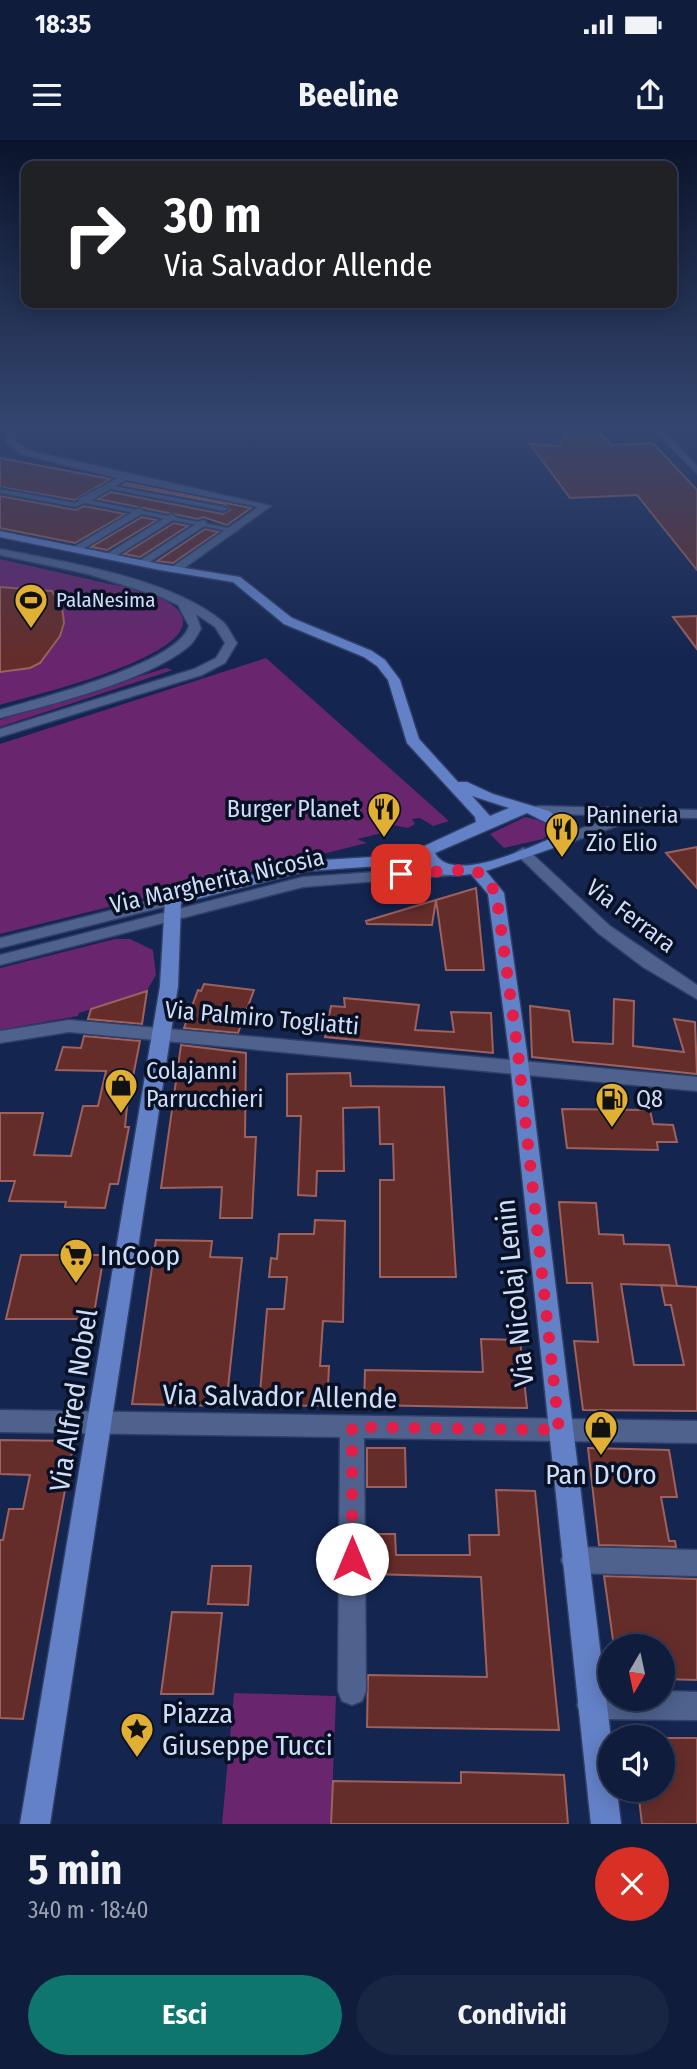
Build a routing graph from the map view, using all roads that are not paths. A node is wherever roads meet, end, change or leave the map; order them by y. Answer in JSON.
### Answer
{"nodes":[{"id":1,"x":97,"y":504,"type":"edge"},
{"id":2,"x":195,"y":504,"type":"edge"},
{"id":3,"x":232,"y":504,"type":"edge"},
{"id":4,"x":257,"y":504,"type":"edge"},
{"id":5,"x":224,"y":509,"type":"junction"},
{"id":6,"x":139,"y":511,"type":"junction"},
{"id":7,"x":171,"y":517,"type":"junction"},
{"id":8,"x":202,"y":523,"type":"junction"},
{"id":9,"x":234,"y":530,"type":"junction"},
{"id":10,"x":0,"y":534,"type":"edge"},
{"id":11,"x":74,"y":550,"type":"junction"},
{"id":12,"x":0,"y":552,"type":"edge"},
{"id":13,"x":107,"y":557,"type":"junction"},
{"id":14,"x":141,"y":563,"type":"junction"},
{"id":15,"x":176,"y":569,"type":"junction"},
{"id":16,"x":181,"y":603,"type":"junction"},
{"id":17,"x":111,"y":679,"type":"junction"},
{"id":18,"x":142,"y":688,"type":"junction"},
{"id":19,"x":0,"y":714,"type":"edge"},
{"id":20,"x":0,"y":733,"type":"edge"},
{"id":21,"x":444,"y":773,"type":"junction"},
{"id":22,"x":532,"y":810,"type":"junction"},
{"id":23,"x":651,"y":814,"type":"junction"},
{"id":24,"x":697,"y":814,"type":"edge"},
{"id":25,"x":485,"y":826,"type":"junction"},
{"id":26,"x":557,"y":842,"type":"junction"},
{"id":27,"x":426,"y":851,"type":"junction"},
{"id":28,"x":523,"y":853,"type":"junction"},
{"id":29,"x":448,"y":872,"type":"junction"},
{"id":30,"x":482,"y":877,"type":"junction"},
{"id":31,"x":173,"y":908,"type":"junction"},
{"id":32,"x":0,"y":943,"type":"edge"},
{"id":33,"x":0,"y":960,"type":"edge"},
{"id":34,"x":697,"y":993,"type":"edge"},
{"id":35,"x":161,"y":1033,"type":"junction"},
{"id":36,"x":0,"y":1038,"type":"edge"},
{"id":37,"x":519,"y":1068,"type":"junction"},
{"id":38,"x":697,"y":1084,"type":"edge"},
{"id":39,"x":0,"y":1420,"type":"edge"},
{"id":40,"x":99,"y":1423,"type":"junction"},
{"id":41,"x":352,"y":1427,"type":"junction"},
{"id":42,"x":559,"y":1430,"type":"junction"},
{"id":43,"x":697,"y":1433,"type":"edge"},
{"id":44,"x":574,"y":1560,"type":"junction"},
{"id":45,"x":697,"y":1563,"type":"edge"},
{"id":46,"x":352,"y":1690,"type":"dead end"},
{"id":47,"x":591,"y":1705,"type":"junction"},
{"id":48,"x":697,"y":1706,"type":"edge"},
{"id":49,"x":35,"y":1824,"type":"edge"},
{"id":50,"x":606,"y":1824,"type":"edge"}],
"edges":[{"from":1,"to":6,"type":"lane"},
{"from":2,"to":5,"type":"lane"},
{"from":3,"to":5,"type":"lane"},
{"from":4,"to":9,"type":"street"},
{"from":5,"to":8,"type":"lane"},
{"from":6,"to":7,"type":"lane"},
{"from":6,"to":11,"type":"street"},
{"from":7,"to":8,"type":"lane"},
{"from":7,"to":13,"type":"street"},
{"from":8,"to":9,"type":"lane"},
{"from":8,"to":14,"type":"street"},
{"from":9,"to":15,"type":"street"},
{"from":10,"to":11,"type":"main road"},
{"from":11,"to":13,"type":"main road"},
{"from":12,"to":16,"type":"street"},
{"from":13,"to":14,"type":"main road"},
{"from":14,"to":15,"type":"main road"},
{"from":15,"to":21,"type":"main road"},
{"from":16,"to":17,"type":"street"},
{"from":16,"to":18,"type":"street"},
{"from":17,"to":18,"type":"street"},
{"from":17,"to":19,"type":"street"},
{"from":18,"to":20,"type":"street"},
{"from":21,"to":22,"type":"main road"},
{"from":21,"to":25,"type":"main road"},
{"from":22,"to":23,"type":"street"},
{"from":22,"to":25,"type":"main road","name":"Via Margherita Nicosia"},
{"from":22,"to":26,"type":"main road"},
{"from":23,"to":24,"type":"street"},
{"from":23,"to":26,"type":"street"},
{"from":25,"to":27,"type":"main road","name":"Via Margherita Nicosia"},
{"from":26,"to":28,"type":"main road"},
{"from":27,"to":29,"type":"main road"},
{"from":27,"to":31,"type":"main road","name":"Via Margherita Nicosia"},
{"from":28,"to":30,"type":"main road"},
{"from":28,"to":34,"type":"street","name":"Via Ferrara"},
{"from":29,"to":30,"type":"main road"},
{"from":29,"to":31,"type":"street","name":"Via Margherita Nicosia"},
{"from":30,"to":37,"type":"main road","name":"Via Nicolaj Lenin"},
{"from":31,"to":32,"type":"street","name":"Via Margherita Nicosia"},
{"from":31,"to":33,"type":"street","name":"Via Margherita Nicosia"},
{"from":31,"to":35,"type":"main road","name":"Via Alfred Nobel"},
{"from":35,"to":36,"type":"street","name":"Via Palmiro Togliatti"},
{"from":35,"to":37,"type":"street","name":"Via Palmiro Togliatti"},
{"from":35,"to":40,"type":"main road","name":"Via Alfred Nobel"},
{"from":37,"to":38,"type":"street","name":"Via Palmiro Togliatti"},
{"from":37,"to":42,"type":"main road","name":"Via Nicolaj Lenin"},
{"from":39,"to":40,"type":"street","name":"Via Salvador Allende"},
{"from":40,"to":41,"type":"street","name":"Via Salvador Allende"},
{"from":40,"to":49,"type":"main road","name":"Via Alfred Nobel"},
{"from":41,"to":42,"type":"street","name":"Via Salvador Allende"},
{"from":41,"to":46,"type":"street"},
{"from":42,"to":43,"type":"street","name":"Via Salvador Allende"},
{"from":42,"to":44,"type":"main road","name":"Via Nicolaj Lenin"},
{"from":44,"to":45,"type":"street"},
{"from":44,"to":47,"type":"main road","name":"Via Nicolaj Lenin"},
{"from":47,"to":48,"type":"street"},
{"from":47,"to":50,"type":"main road","name":"Via Nicolaj Lenin"}]}
